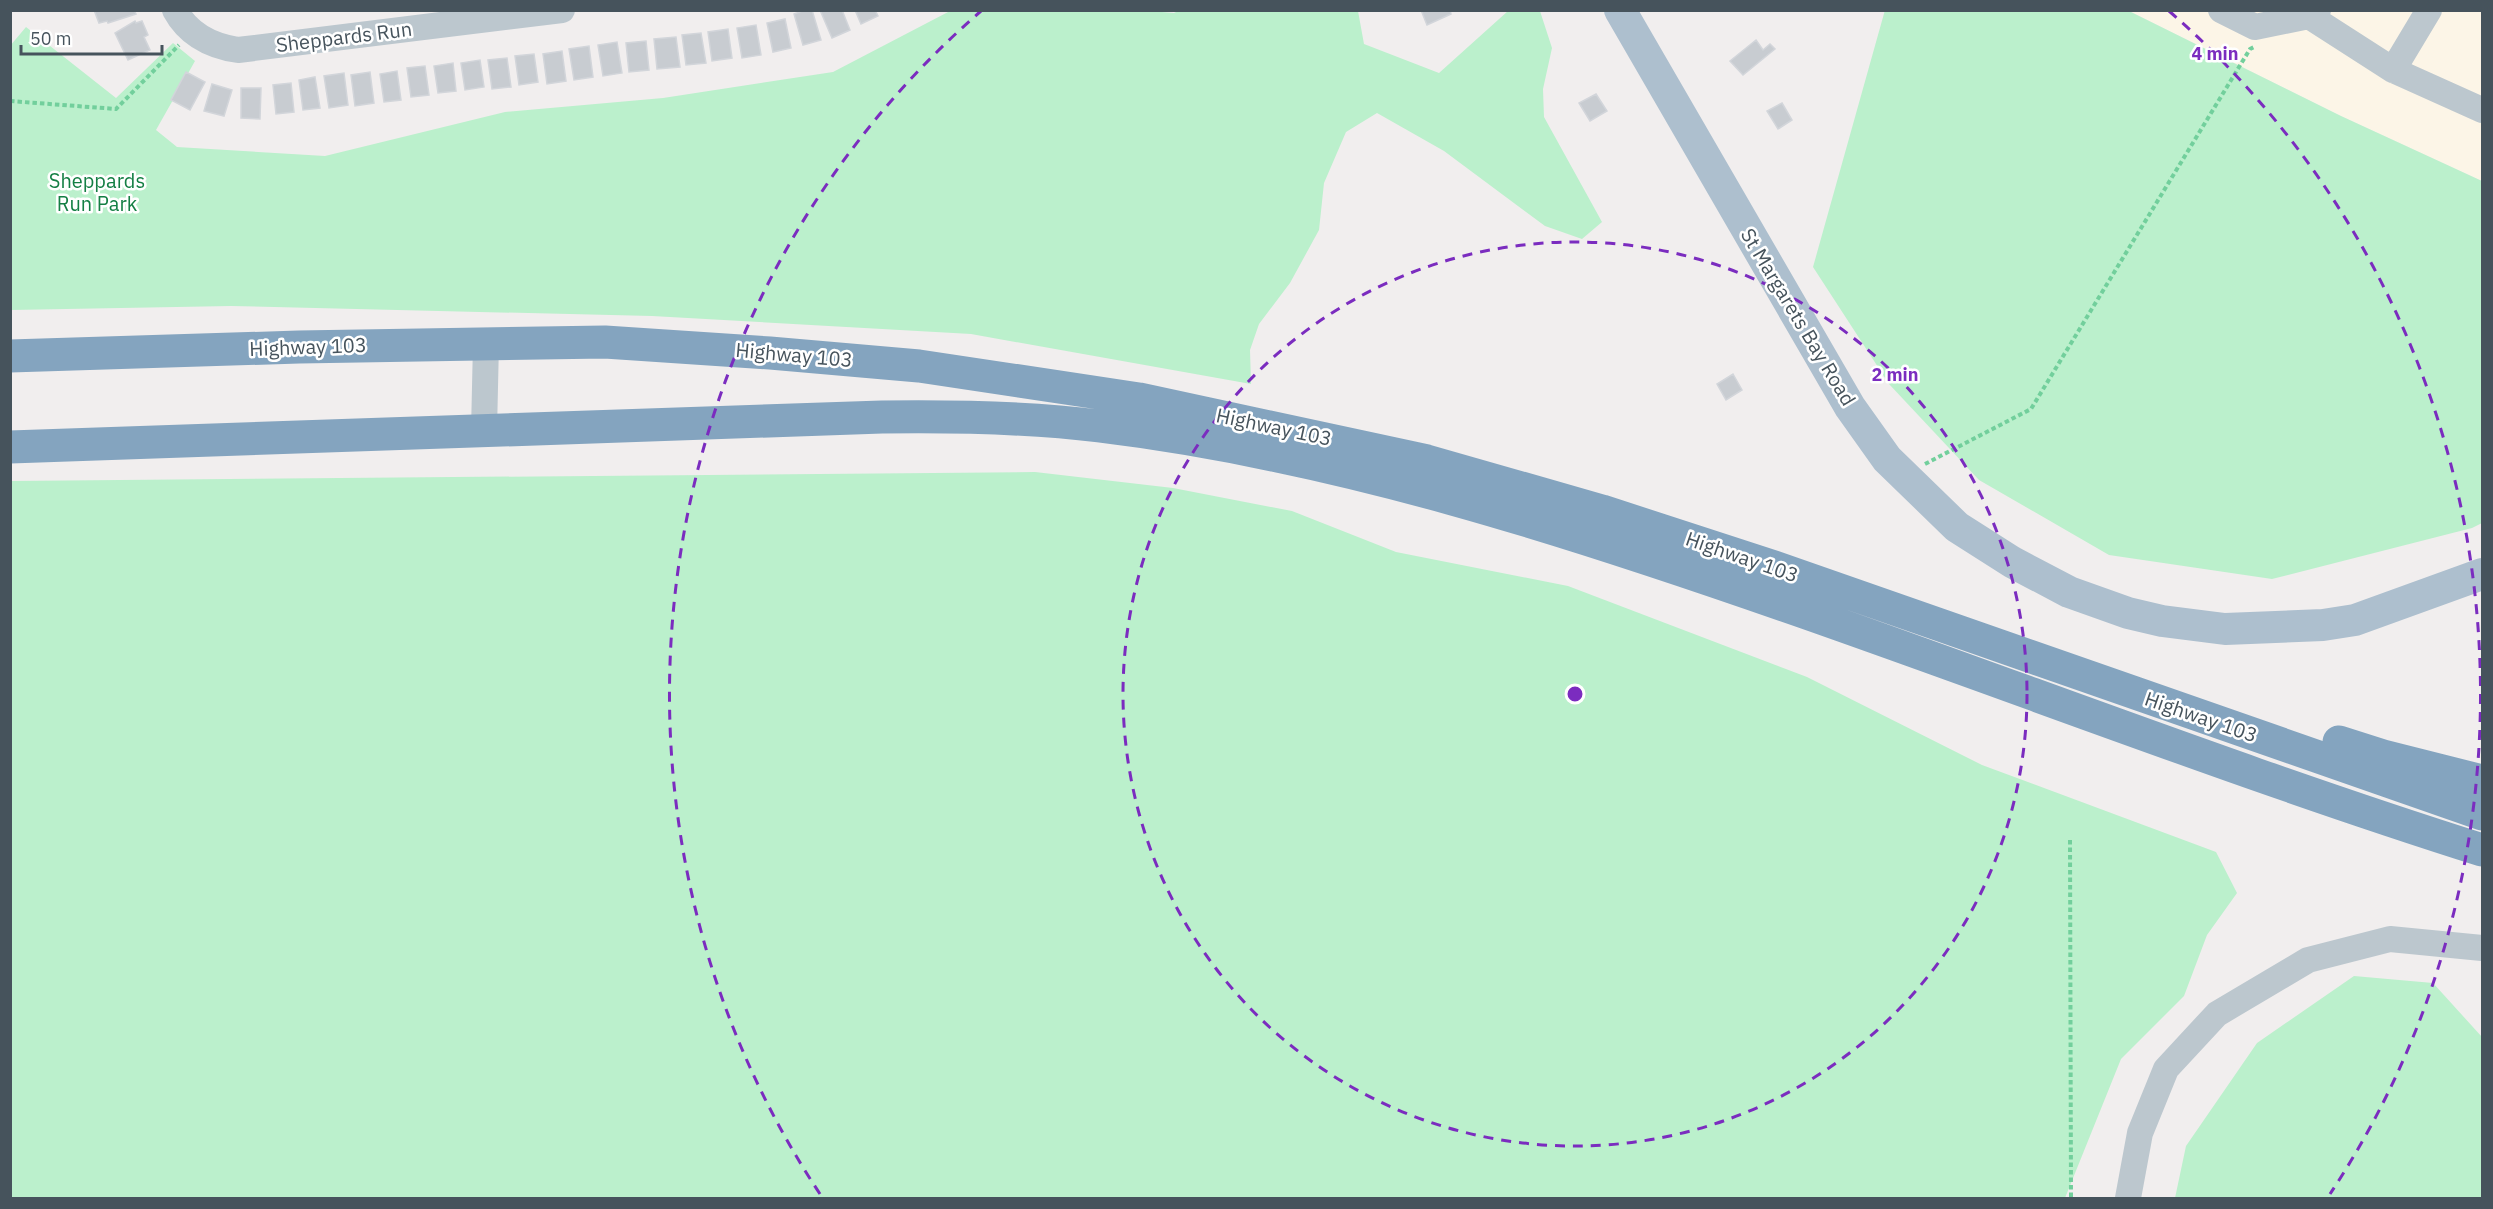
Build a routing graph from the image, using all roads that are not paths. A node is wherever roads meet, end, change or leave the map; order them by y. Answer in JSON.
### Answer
{"nodes":[{"id":1,"x":175,"y":10,"type":"edge"},
{"id":2,"x":562,"y":10,"type":"edge"},
{"id":3,"x":1620,"y":10,"type":"edge"},
{"id":4,"x":2221,"y":10,"type":"edge"},
{"id":5,"x":2429,"y":10,"type":"edge"},
{"id":6,"x":2312,"y":12,"type":"edge"},
{"id":7,"x":2393,"y":70,"type":"junction"},
{"id":8,"x":2482,"y":110,"type":"edge"},
{"id":9,"x":486,"y":343,"type":"junction"},
{"id":10,"x":10,"y":356,"type":"edge"},
{"id":11,"x":484,"y":431,"type":"junction"},
{"id":12,"x":10,"y":447,"type":"edge"},
{"id":13,"x":2482,"y":574,"type":"edge"},
{"id":14,"x":1802,"y":577,"type":"junction"},
{"id":15,"x":2482,"y":780,"type":"edge"},
{"id":16,"x":2482,"y":814,"type":"edge"},
{"id":17,"x":2408,"y":826,"type":"junction"},
{"id":18,"x":2482,"y":850,"type":"edge"},
{"id":19,"x":2482,"y":864,"type":"edge"},
{"id":20,"x":2482,"y":948,"type":"edge"},
{"id":21,"x":2128,"y":1198,"type":"edge"}],
"edges":[{"from":1,"to":2,"type":"street","name":"Sheppards Run"},
{"from":3,"to":13,"type":"main road","name":"St Margarets Bay Road"},
{"from":4,"to":6,"type":"street"},
{"from":5,"to":7,"type":"street"},
{"from":6,"to":7,"type":"street"},
{"from":7,"to":8,"type":"street"},
{"from":9,"to":10,"type":"highway","name":"Highway 103"},
{"from":9,"to":11,"type":"street"},
{"from":9,"to":14,"type":"highway","name":"Highway 103"},
{"from":11,"to":12,"type":"highway","name":"Highway 103"},
{"from":11,"to":17,"type":"highway","name":"Highway 103"},
{"from":14,"to":15,"type":"highway"},
{"from":14,"to":16,"type":"highway","name":"Highway 103"},
{"from":17,"to":18,"type":"highway","name":"Highway 103"},
{"from":17,"to":19,"type":"highway"},
{"from":20,"to":21,"type":"street"}]}
